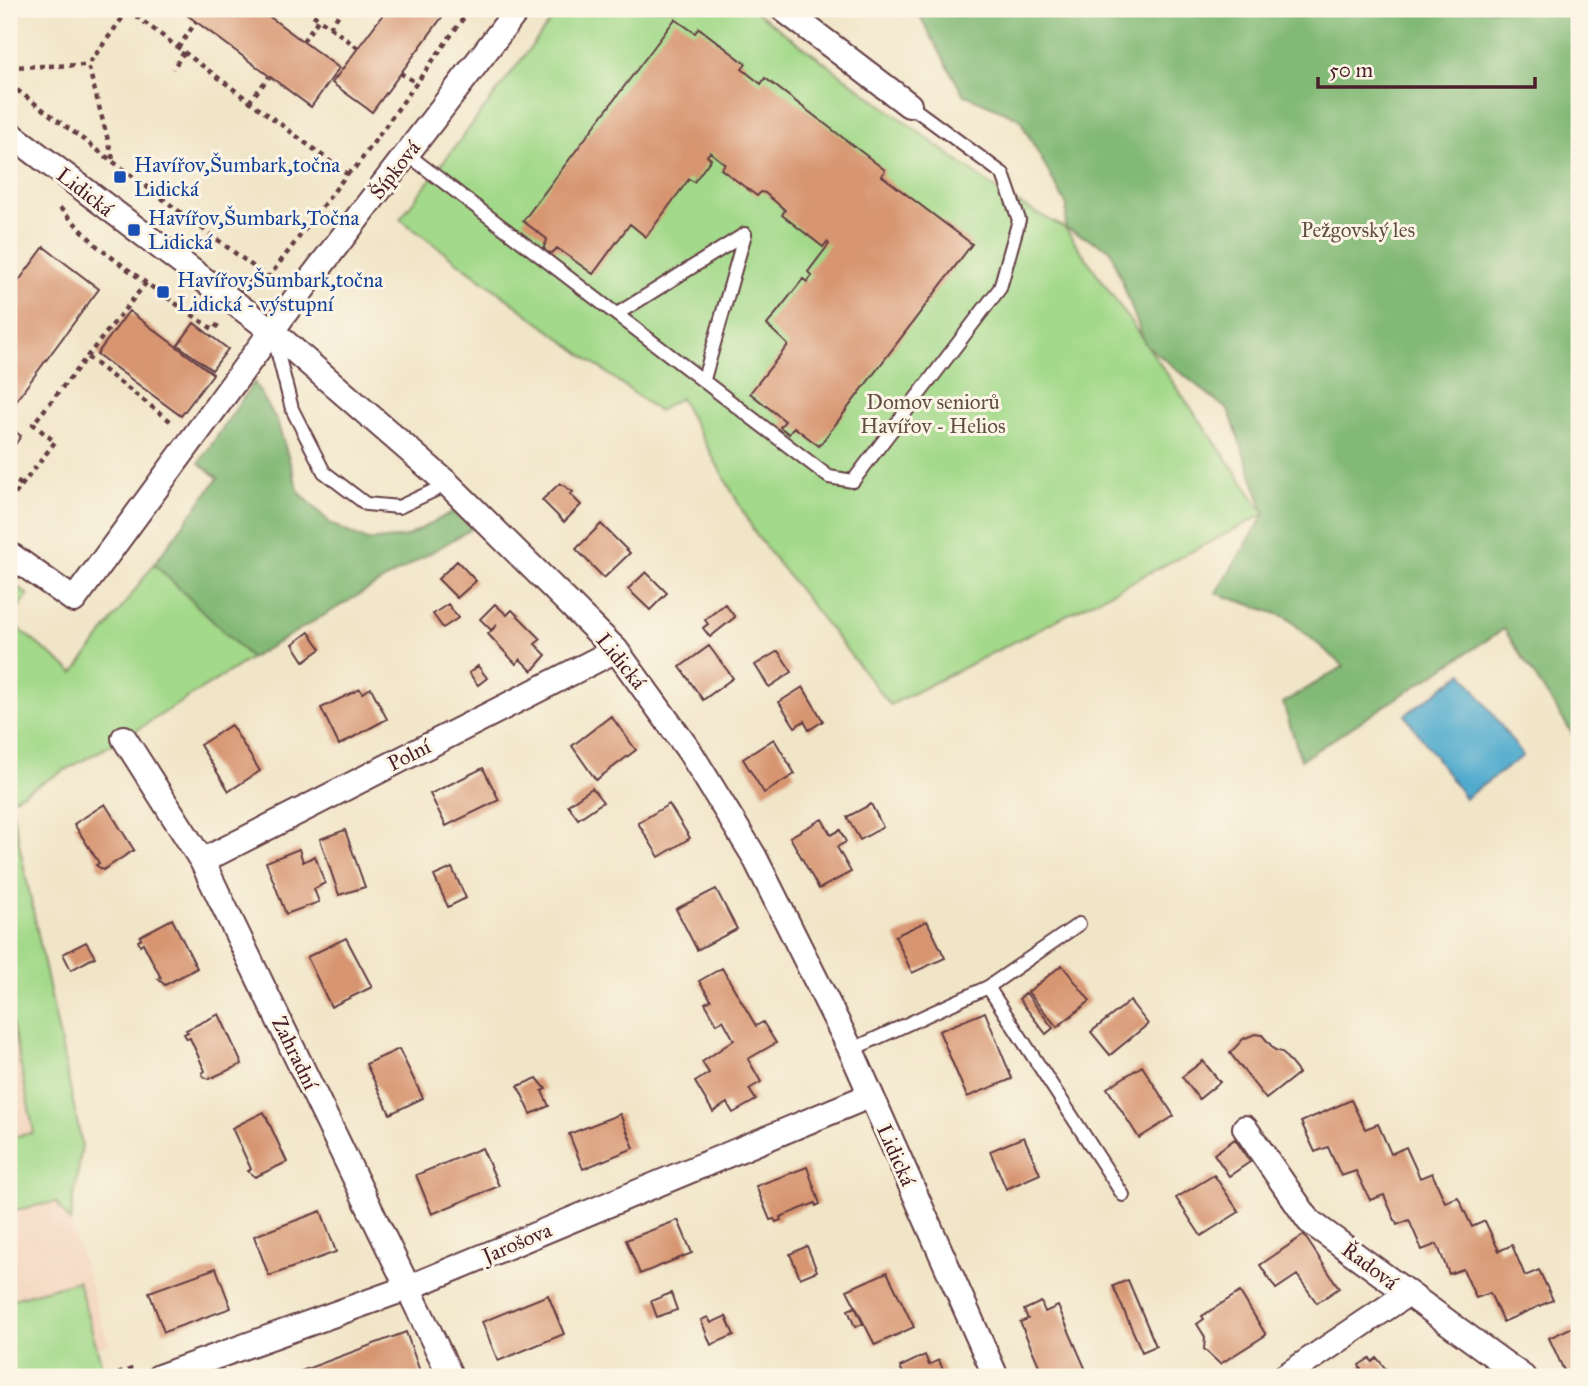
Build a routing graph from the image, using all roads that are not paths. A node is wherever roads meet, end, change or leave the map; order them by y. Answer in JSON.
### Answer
{"nodes":[{"id":1,"x":518,"y":9,"type":"edge"},
{"id":2,"x":783,"y":9,"type":"edge"},
{"id":3,"x":909,"y":105,"type":"joint"},
{"id":4,"x":9,"y":133,"type":"edge"},
{"id":5,"x":407,"y":154,"type":"junction"},
{"id":6,"x":617,"y":314,"type":"junction"},
{"id":7,"x":272,"y":331,"type":"junction"},
{"id":8,"x":704,"y":379,"type":"junction"},
{"id":9,"x":447,"y":484,"type":"junction"},
{"id":10,"x":9,"y":554,"type":"edge"},
{"id":11,"x":616,"y":650,"type":"junction"},
{"id":12,"x":124,"y":738,"type":"dead end"},
{"id":13,"x":202,"y":861,"type":"junction"},
{"id":14,"x":1079,"y":924,"type":"dead end"},
{"id":15,"x":988,"y":987,"type":"junction"},
{"id":16,"x":851,"y":1050,"type":"junction"},
{"id":17,"x":869,"y":1096,"type":"junction"},
{"id":18,"x":1245,"y":1128,"type":"dead end"},
{"id":19,"x":1123,"y":1195,"type":"dead end"},
{"id":20,"x":410,"y":1287,"type":"junction"},
{"id":21,"x":1407,"y":1293,"type":"junction"},
{"id":22,"x":153,"y":1371,"type":"edge"},
{"id":23,"x":451,"y":1377,"type":"edge"},
{"id":24,"x":996,"y":1377,"type":"edge"},
{"id":25,"x":1284,"y":1377,"type":"edge"},
{"id":26,"x":1523,"y":1377,"type":"edge"}],
"edges":[{"from":1,"to":5,"type":"street","name":"Šípková"},
{"from":2,"to":3,"type":"street"},
{"from":3,"to":8,"type":"lane"},
{"from":4,"to":7,"type":"street","name":"Lidická"},
{"from":5,"to":6,"type":"lane"},
{"from":5,"to":7,"type":"street","name":"Šípková"},
{"from":6,"to":8,"type":"lane"},
{"from":6,"to":8,"type":"lane"},
{"from":7,"to":9,"type":"street","name":"Lidická"},
{"from":7,"to":9,"type":"lane"},
{"from":7,"to":10,"type":"street","name":"Šípková"},
{"from":9,"to":11,"type":"street","name":"Lidická"},
{"from":11,"to":13,"type":"street","name":"Polní"},
{"from":11,"to":16,"type":"street","name":"Lidická"},
{"from":12,"to":13,"type":"street","name":"Zahradní"},
{"from":13,"to":20,"type":"street","name":"Zahradní"},
{"from":14,"to":15,"type":"lane"},
{"from":15,"to":16,"type":"lane"},
{"from":15,"to":19,"type":"lane"},
{"from":16,"to":17,"type":"street","name":"Lidická"},
{"from":17,"to":20,"type":"street","name":"Jarošova"},
{"from":17,"to":24,"type":"street","name":"Lidická"},
{"from":18,"to":21,"type":"street","name":"Řadová"},
{"from":20,"to":22,"type":"street","name":"Jarošova"},
{"from":20,"to":23,"type":"street","name":"Zahradní"},
{"from":21,"to":25,"type":"street"},
{"from":21,"to":26,"type":"street","name":"Řadová"}]}
